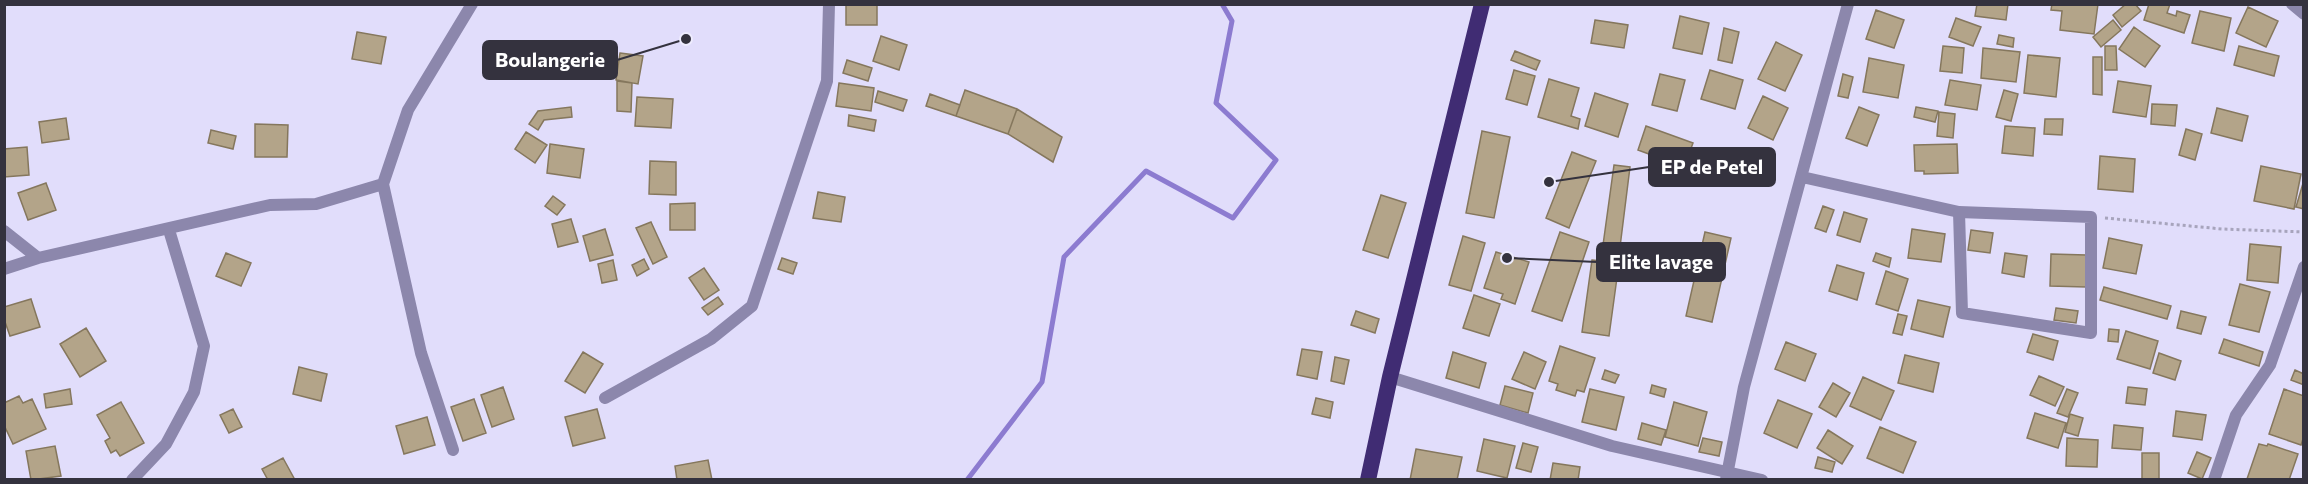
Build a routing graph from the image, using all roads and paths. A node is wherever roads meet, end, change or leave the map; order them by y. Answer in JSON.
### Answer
{"nodes":[{"id":1,"x":472,"y":4,"type":"edge"},
{"id":2,"x":829,"y":4,"type":"edge"},
{"id":3,"x":1482,"y":4,"type":"edge"},
{"id":4,"x":1848,"y":4,"type":"edge"},
{"id":5,"x":2292,"y":4,"type":"edge"},
{"id":6,"x":2304,"y":14,"type":"edge"},
{"id":7,"x":1802,"y":177,"type":"junction"},
{"id":8,"x":382,"y":184,"type":"junction"},
{"id":9,"x":1959,"y":212,"type":"junction"},
{"id":10,"x":2091,"y":217,"type":"junction"},
{"id":11,"x":169,"y":230,"type":"junction"},
{"id":12,"x":4,"y":231,"type":"edge"},
{"id":13,"x":2304,"y":232,"type":"edge"},
{"id":14,"x":38,"y":258,"type":"junction"},
{"id":15,"x":2304,"y":267,"type":"edge"},
{"id":16,"x":4,"y":269,"type":"edge"},
{"id":17,"x":1390,"y":377,"type":"junction"},
{"id":18,"x":605,"y":398,"type":"dead end"},
{"id":19,"x":453,"y":450,"type":"dead end"},
{"id":20,"x":1727,"y":476,"type":"edge"},
{"id":21,"x":132,"y":480,"type":"edge"},
{"id":22,"x":1368,"y":480,"type":"edge"},
{"id":23,"x":1762,"y":480,"type":"edge"},
{"id":24,"x":2214,"y":480,"type":"edge"}],
"edges":[{"from":1,"to":8,"type":"street"},
{"from":2,"to":18,"type":"street"},
{"from":3,"to":17,"type":"highway"},
{"from":4,"to":7,"type":"street"},
{"from":5,"to":6,"type":"street"},
{"from":7,"to":9,"type":"street"},
{"from":7,"to":20,"type":"street"},
{"from":8,"to":11,"type":"street"},
{"from":8,"to":19,"type":"street"},
{"from":9,"to":10,"type":"street"},
{"from":9,"to":10,"type":"street"},
{"from":10,"to":13,"type":"path"},
{"from":11,"to":14,"type":"street"},
{"from":11,"to":21,"type":"street"},
{"from":12,"to":14,"type":"street"},
{"from":14,"to":16,"type":"street"},
{"from":15,"to":24,"type":"street"},
{"from":17,"to":20,"type":"street"},
{"from":17,"to":22,"type":"highway"},
{"from":20,"to":23,"type":"street"}]}
